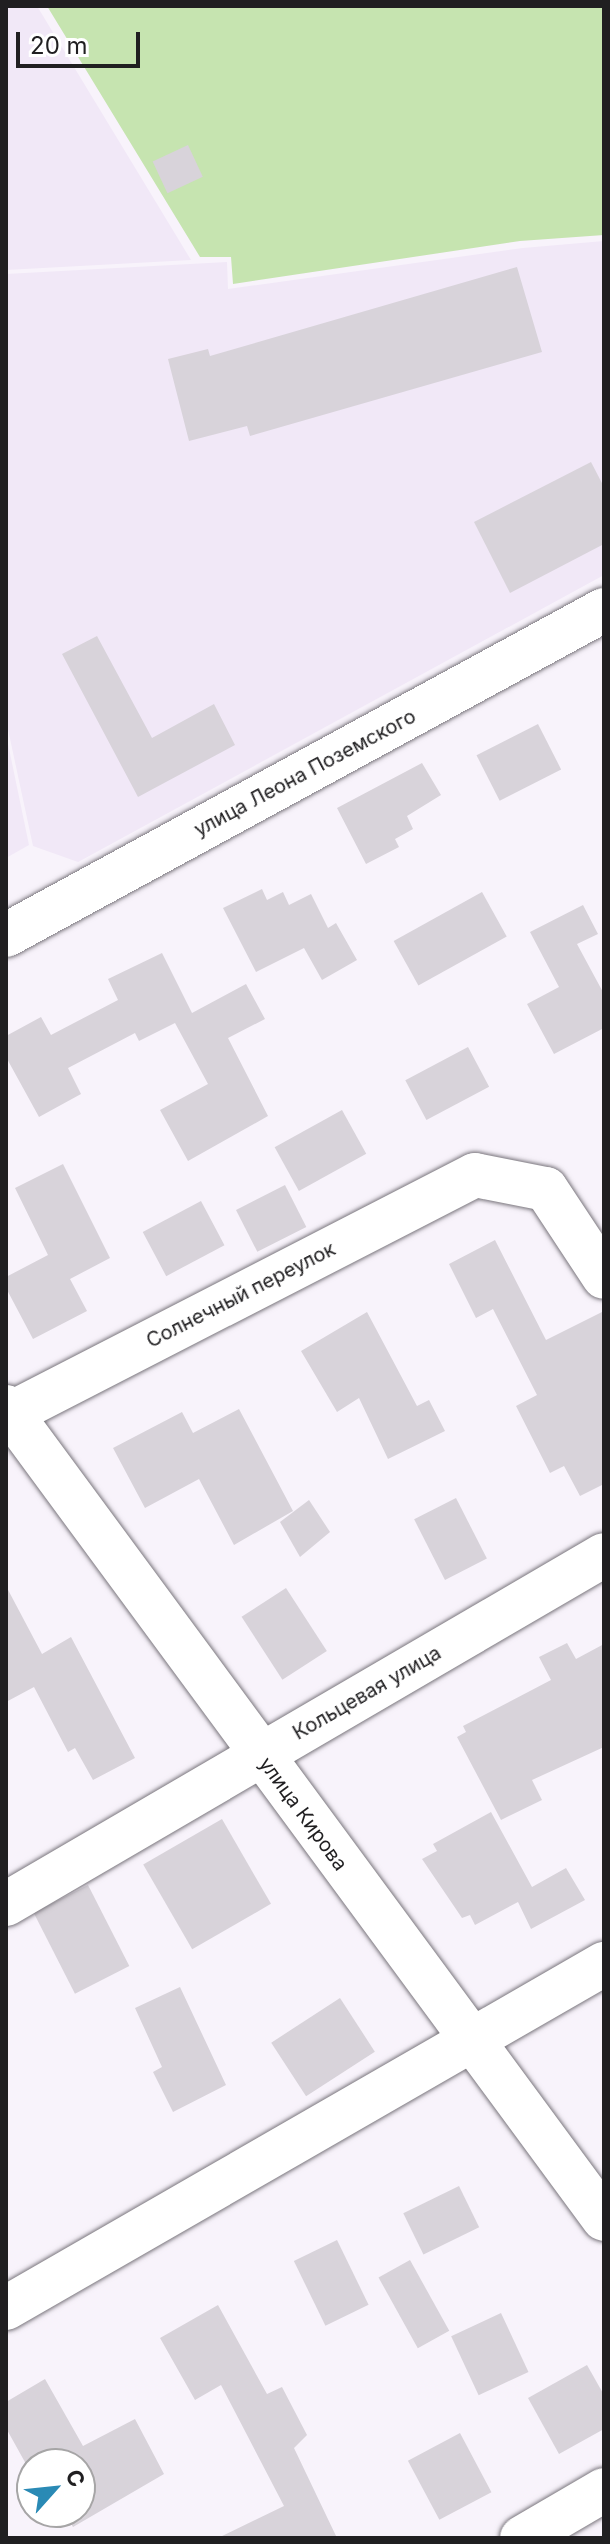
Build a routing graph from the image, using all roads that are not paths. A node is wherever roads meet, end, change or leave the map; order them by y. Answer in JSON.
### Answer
{"nodes":[{"id":1,"x":604,"y":610,"type":"edge"},
{"id":2,"x":6,"y":935,"type":"edge"},
{"id":3,"x":604,"y":1277,"type":"edge"},
{"id":4,"x":7,"y":1412,"type":"edge"},
{"id":5,"x":604,"y":1555,"type":"edge"},
{"id":6,"x":260,"y":1755,"type":"junction"},
{"id":7,"x":6,"y":1904,"type":"edge"},
{"id":8,"x":604,"y":1964,"type":"edge"},
{"id":9,"x":468,"y":2039,"type":"junction"},
{"id":10,"x":604,"y":2219,"type":"edge"},
{"id":11,"x":6,"y":2308,"type":"edge"},
{"id":12,"x":604,"y":2490,"type":"edge"},
{"id":13,"x":522,"y":2538,"type":"edge"}],
"edges":[{"from":1,"to":2,"type":"street","name":"улица Леона Поземского"},
{"from":3,"to":4,"type":"street","name":"Солнечный переулок"},
{"from":4,"to":6,"type":"street","name":"улица Кирова"},
{"from":5,"to":6,"type":"street","name":"Кольцевая улица"},
{"from":6,"to":7,"type":"street","name":"Кольцевая улица"},
{"from":6,"to":9,"type":"street","name":"улица Кирова"},
{"from":8,"to":9,"type":"street"},
{"from":9,"to":10,"type":"street","name":"улица Кирова"},
{"from":9,"to":11,"type":"street"},
{"from":12,"to":13,"type":"street"}]}
